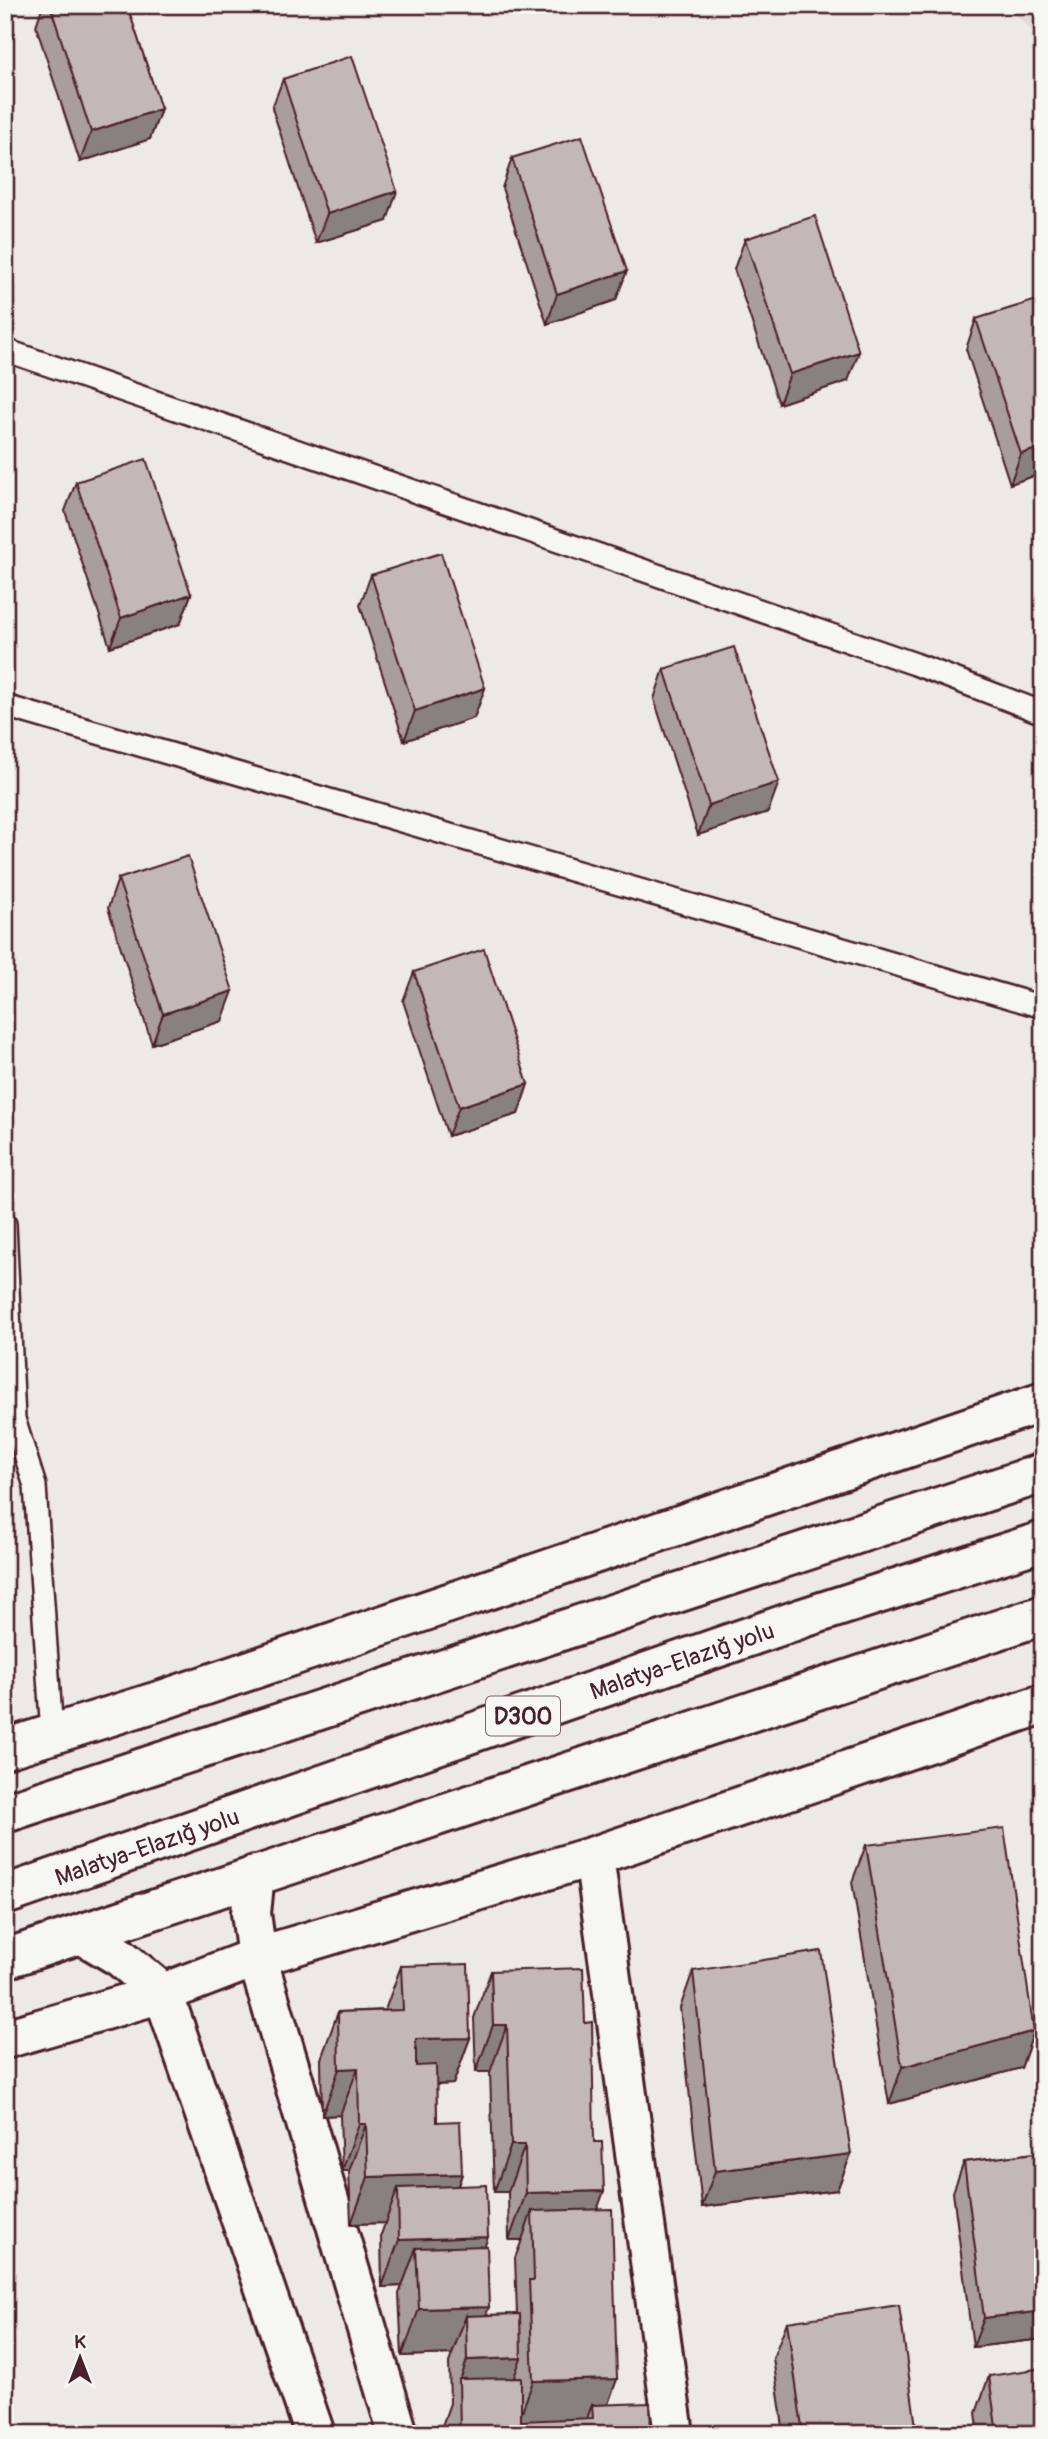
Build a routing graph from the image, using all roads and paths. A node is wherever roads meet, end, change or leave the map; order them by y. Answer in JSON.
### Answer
{"nodes":[{"id":1,"x":5,"y":350,"type":"edge"},
{"id":2,"x":5,"y":706,"type":"edge"},
{"id":3,"x":1043,"y":713,"type":"edge"},
{"id":4,"x":1043,"y":1007,"type":"edge"},
{"id":5,"x":5,"y":1224,"type":"edge"},
{"id":6,"x":1043,"y":1402,"type":"edge"},
{"id":7,"x":1043,"y":1473,"type":"edge"},
{"id":8,"x":1043,"y":1541,"type":"edge"},
{"id":9,"x":1043,"y":1615,"type":"edge"},
{"id":10,"x":1043,"y":1704,"type":"edge"},
{"id":11,"x":52,"y":1734,"type":"junction"},
{"id":12,"x":5,"y":1749,"type":"edge"},
{"id":13,"x":5,"y":1813,"type":"edge"},
{"id":14,"x":594,"y":1856,"type":"junction"},
{"id":15,"x":255,"y":1875,"type":"junction"},
{"id":16,"x":5,"y":1895,"type":"edge"},
{"id":17,"x":83,"y":1935,"type":"junction"},
{"id":18,"x":257,"y":1957,"type":"junction"},
{"id":19,"x":5,"y":1959,"type":"edge"},
{"id":20,"x":163,"y":1993,"type":"junction"},
{"id":21,"x":5,"y":2039,"type":"edge"},
{"id":22,"x":314,"y":2434,"type":"edge"},
{"id":23,"x":398,"y":2434,"type":"edge"},
{"id":24,"x":674,"y":2434,"type":"edge"}],
"edges":[{"from":1,"to":3,"type":"lane"},
{"from":2,"to":4,"type":"lane"},
{"from":5,"to":11,"type":"lane"},
{"from":6,"to":11,"type":"main road"},
{"from":7,"to":13,"type":"main road"},
{"from":8,"to":16,"type":"main road","name":"Malatya-Elazığ yolu","number":"D300"},
{"from":9,"to":15,"type":"main road"},
{"from":10,"to":14,"type":"main road"},
{"from":11,"to":12,"type":"main road"},
{"from":14,"to":18,"type":"main road"},
{"from":14,"to":24,"type":"main road"},
{"from":15,"to":17,"type":"main road"},
{"from":15,"to":18,"type":"main road"},
{"from":17,"to":19,"type":"main road"},
{"from":17,"to":20,"type":"main road"},
{"from":18,"to":20,"type":"main road"},
{"from":18,"to":23,"type":"main road"},
{"from":20,"to":21,"type":"main road"},
{"from":20,"to":22,"type":"main road"}]}
